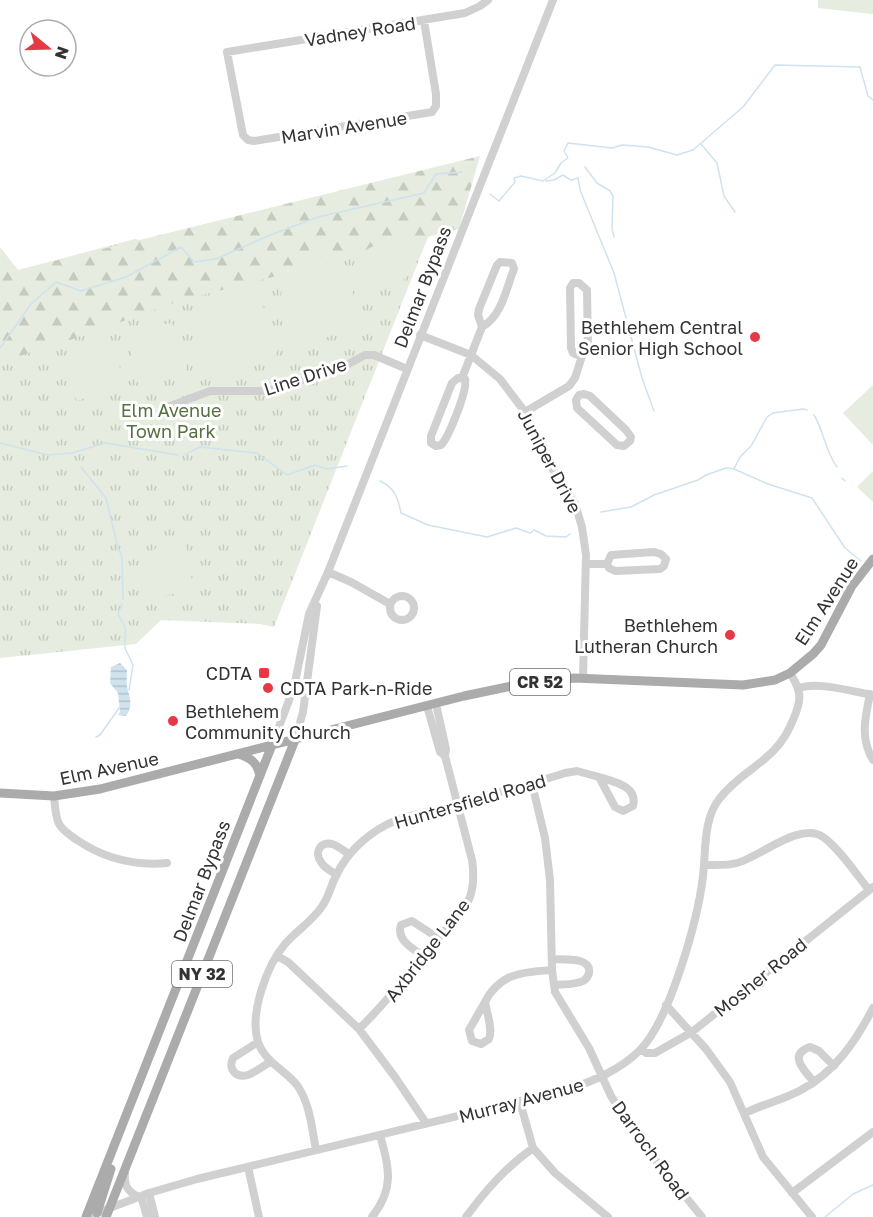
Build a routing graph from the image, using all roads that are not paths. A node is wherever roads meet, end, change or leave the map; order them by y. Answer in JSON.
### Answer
{"nodes":[{"id":1,"x":488,"y":0,"type":"edge"},
{"id":2,"x":553,"y":0,"type":"edge"},
{"id":3,"x":424,"y":21,"type":"junction"},
{"id":4,"x":248,"y":140,"type":"joint"},
{"id":5,"x":482,"y":327,"type":"junction"},
{"id":6,"x":420,"y":336,"type":"junction"},
{"id":7,"x":471,"y":356,"type":"junction"},
{"id":8,"x":582,"y":356,"type":"junction"},
{"id":9,"x":407,"y":369,"type":"junction"},
{"id":10,"x":462,"y":378,"type":"junction"},
{"id":11,"x":569,"y":386,"type":"junction"},
{"id":12,"x":579,"y":395,"type":"junction"},
{"id":13,"x":165,"y":408,"type":"dead end"},
{"id":14,"x":525,"y":412,"type":"junction"},
{"id":15,"x":873,"y":559,"type":"edge"},
{"id":16,"x":586,"y":564,"type":"junction"},
{"id":17,"x":607,"y":564,"type":"junction"},
{"id":18,"x":328,"y":572,"type":"junction"},
{"id":19,"x":321,"y":587,"type":"junction"},
{"id":20,"x":390,"y":604,"type":"dead end"},
{"id":21,"x":301,"y":652,"type":"junction"},
{"id":22,"x":310,"y":655,"type":"junction"},
{"id":23,"x":790,"y":673,"type":"junction"},
{"id":24,"x":584,"y":678,"type":"junction"},
{"id":25,"x":799,"y":688,"type":"junction"},
{"id":26,"x":871,"y":695,"type":"edge"},
{"id":27,"x":431,"y":705,"type":"junction"},
{"id":28,"x":294,"y":740,"type":"junction"},
{"id":29,"x":272,"y":745,"type":"junction"},
{"id":30,"x":238,"y":754,"type":"junction"},
{"id":31,"x":873,"y":760,"type":"edge"},
{"id":32,"x":260,"y":776,"type":"junction"},
{"id":33,"x":598,"y":777,"type":"junction"},
{"id":34,"x":532,"y":784,"type":"junction"},
{"id":35,"x":0,"y":793,"type":"edge"},
{"id":36,"x":54,"y":796,"type":"junction"},
{"id":37,"x":457,"y":804,"type":"junction"},
{"id":38,"x":349,"y":854,"type":"junction"},
{"id":39,"x":167,"y":864,"type":"dead end"},
{"id":40,"x":704,"y":865,"type":"junction"},
{"id":41,"x":336,"y":874,"type":"junction"},
{"id":42,"x":871,"y":888,"type":"edge"},
{"id":43,"x":438,"y":938,"type":"junction"},
{"id":44,"x":277,"y":956,"type":"junction"},
{"id":45,"x":423,"y":956,"type":"junction"},
{"id":46,"x":552,"y":959,"type":"junction"},
{"id":47,"x":552,"y":970,"type":"junction"},
{"id":48,"x":554,"y":985,"type":"junction"},
{"id":49,"x":485,"y":1002,"type":"junction"},
{"id":50,"x":666,"y":1005,"type":"junction"},
{"id":51,"x":873,"y":1008,"type":"edge"},
{"id":52,"x":359,"y":1029,"type":"junction"},
{"id":53,"x":692,"y":1032,"type":"junction"},
{"id":54,"x":258,"y":1042,"type":"junction"},
{"id":55,"x":641,"y":1049,"type":"junction"},
{"id":56,"x":270,"y":1062,"type":"junction"},
{"id":57,"x":834,"y":1066,"type":"junction"},
{"id":58,"x":603,"y":1077,"type":"junction"},
{"id":59,"x":814,"y":1082,"type":"junction"},
{"id":60,"x":520,"y":1102,"type":"junction"},
{"id":61,"x":745,"y":1113,"type":"junction"},
{"id":62,"x":426,"y":1124,"type":"junction"},
{"id":63,"x":873,"y":1132,"type":"edge"},
{"id":64,"x":380,"y":1135,"type":"junction"},
{"id":65,"x":533,"y":1148,"type":"junction"},
{"id":66,"x":316,"y":1150,"type":"junction"},
{"id":67,"x":248,"y":1167,"type":"junction"},
{"id":68,"x":125,"y":1171,"type":"junction"},
{"id":69,"x":792,"y":1193,"type":"junction"},
{"id":70,"x":143,"y":1195,"type":"junction"},
{"id":71,"x":98,"y":1214,"type":"edge"},
{"id":72,"x":697,"y":1216,"type":"edge"},
{"id":73,"x":147,"y":1217,"type":"edge"},
{"id":74,"x":155,"y":1217,"type":"edge"},
{"id":75,"x":259,"y":1217,"type":"edge"},
{"id":76,"x":372,"y":1217,"type":"edge"},
{"id":77,"x":466,"y":1217,"type":"edge"},
{"id":78,"x":608,"y":1217,"type":"edge"},
{"id":79,"x":812,"y":1217,"type":"edge"}],
"edges":[{"from":1,"to":3,"type":"street","name":"Vadney Road"},
{"from":2,"to":6,"type":"street","name":"Delmar Bypass"},
{"from":3,"to":4,"type":"street","name":"Marvin Avenue"},
{"from":3,"to":4,"type":"street","name":"Vadney Road"},
{"from":5,"to":5,"type":"street"},
{"from":5,"to":7,"type":"street"},
{"from":6,"to":7,"type":"street","name":"Juniper Drive"},
{"from":6,"to":9,"type":"street","name":"Delmar Bypass"},
{"from":7,"to":10,"type":"street"},
{"from":7,"to":14,"type":"street","name":"Juniper Drive"},
{"from":8,"to":8,"type":"street"},
{"from":8,"to":11,"type":"street"},
{"from":9,"to":13,"type":"street","name":"Line Drive"},
{"from":9,"to":18,"type":"street","name":"Delmar Bypass"},
{"from":10,"to":10,"type":"street"},
{"from":11,"to":12,"type":"street"},
{"from":11,"to":14,"type":"street"},
{"from":12,"to":12,"type":"street"},
{"from":14,"to":16,"type":"street","name":"Juniper Drive"},
{"from":15,"to":23,"type":"main road","name":"Elm Avenue","number":"CR 52"},
{"from":16,"to":17,"type":"street"},
{"from":16,"to":24,"type":"street","name":"Juniper Drive"},
{"from":17,"to":17,"type":"street"},
{"from":18,"to":19,"type":"street","name":"Delmar Bypass"},
{"from":18,"to":20,"type":"street"},
{"from":19,"to":21,"type":"street","name":"Delmar Bypass"},
{"from":19,"to":22,"type":"street","name":"Delmar Bypass"},
{"from":21,"to":22,"type":"street"},
{"from":21,"to":29,"type":"street","name":"Delmar Bypass"},
{"from":22,"to":28,"type":"street","name":"Delmar Bypass"},
{"from":23,"to":24,"type":"main road","name":"Elm Avenue","number":"CR 52"},
{"from":23,"to":25,"type":"street"},
{"from":24,"to":27,"type":"main road","name":"Elm Avenue","number":"CR 52"},
{"from":25,"to":26,"type":"street"},
{"from":25,"to":40,"type":"street","name":"Murray Avenue"},
{"from":26,"to":31,"type":"street"},
{"from":27,"to":28,"type":"main road","name":"Elm Avenue","number":"CR 52"},
{"from":27,"to":37,"type":"street","name":"Axbridge Lane"},
{"from":28,"to":29,"type":"main road","name":"Elm Avenue"},
{"from":28,"to":68,"type":"main road","name":"Delmar Bypass","number":"NY 32"},
{"from":29,"to":30,"type":"main road","name":"Elm Avenue"},
{"from":29,"to":32,"type":"main road","name":"Delmar Bypass"},
{"from":30,"to":32,"type":"main road"},
{"from":30,"to":36,"type":"main road","name":"Elm Avenue"},
{"from":32,"to":71,"type":"main road","name":"Delmar Bypass","number":"NY 32"},
{"from":33,"to":33,"type":"street","name":"Huntersfield Road"},
{"from":33,"to":34,"type":"street","name":"Huntersfield Road"},
{"from":34,"to":37,"type":"street","name":"Huntersfield Road"},
{"from":34,"to":46,"type":"street","name":"Darroch Road"},
{"from":35,"to":36,"type":"main road","name":"Elm Avenue"},
{"from":36,"to":39,"type":"street"},
{"from":37,"to":38,"type":"street","name":"Huntersfield Road"},
{"from":37,"to":43,"type":"street","name":"Axbridge Lane"},
{"from":38,"to":41,"type":"street","name":"Huntersfield Road"},
{"from":38,"to":41,"type":"street"},
{"from":40,"to":42,"type":"street"},
{"from":40,"to":50,"type":"street","name":"Murray Avenue"},
{"from":41,"to":44,"type":"street","name":"Huntersfield Road"},
{"from":42,"to":53,"type":"street","name":"Mosher Road"},
{"from":43,"to":45,"type":"street","name":"Axbridge Lane"},
{"from":43,"to":45,"type":"street"},
{"from":44,"to":52,"type":"street"},
{"from":44,"to":54,"type":"street","name":"Huntersfield Road"},
{"from":45,"to":52,"type":"street","name":"Axbridge Lane"},
{"from":46,"to":47,"type":"street","name":"Darroch Road"},
{"from":46,"to":48,"type":"street"},
{"from":47,"to":48,"type":"street","name":"Darroch Road"},
{"from":47,"to":49,"type":"street"},
{"from":48,"to":58,"type":"street","name":"Darroch Road"},
{"from":49,"to":49,"type":"street"},
{"from":50,"to":53,"type":"street"},
{"from":50,"to":55,"type":"street","name":"Murray Avenue"},
{"from":51,"to":57,"type":"street"},
{"from":52,"to":62,"type":"street"},
{"from":53,"to":55,"type":"street","name":"Mosher Road"},
{"from":53,"to":61,"type":"street"},
{"from":54,"to":56,"type":"street","name":"Huntersfield Road"},
{"from":54,"to":56,"type":"street"},
{"from":55,"to":58,"type":"street","name":"Murray Avenue"},
{"from":56,"to":66,"type":"street","name":"Huntersfield Road"},
{"from":57,"to":59,"type":"street"},
{"from":57,"to":59,"type":"street"},
{"from":58,"to":60,"type":"street","name":"Murray Avenue"},
{"from":58,"to":72,"type":"street","name":"Darroch Road"},
{"from":59,"to":61,"type":"street"},
{"from":60,"to":62,"type":"street","name":"Murray Avenue"},
{"from":60,"to":65,"type":"street"},
{"from":61,"to":69,"type":"street"},
{"from":62,"to":64,"type":"street","name":"Murray Avenue"},
{"from":63,"to":69,"type":"street"},
{"from":64,"to":66,"type":"street","name":"Murray Avenue"},
{"from":64,"to":76,"type":"street"},
{"from":65,"to":77,"type":"street"},
{"from":65,"to":78,"type":"street"},
{"from":66,"to":67,"type":"street","name":"Murray Avenue"},
{"from":67,"to":70,"type":"street","name":"Murray Avenue"},
{"from":67,"to":75,"type":"street"},
{"from":68,"to":70,"type":"street"},
{"from":68,"to":71,"type":"main road","name":"Delmar Bypass","number":"NY 32"},
{"from":69,"to":79,"type":"street"},
{"from":70,"to":71,"type":"street","name":"Murray Avenue"},
{"from":70,"to":73,"type":"street"},
{"from":70,"to":74,"type":"street"}]}
